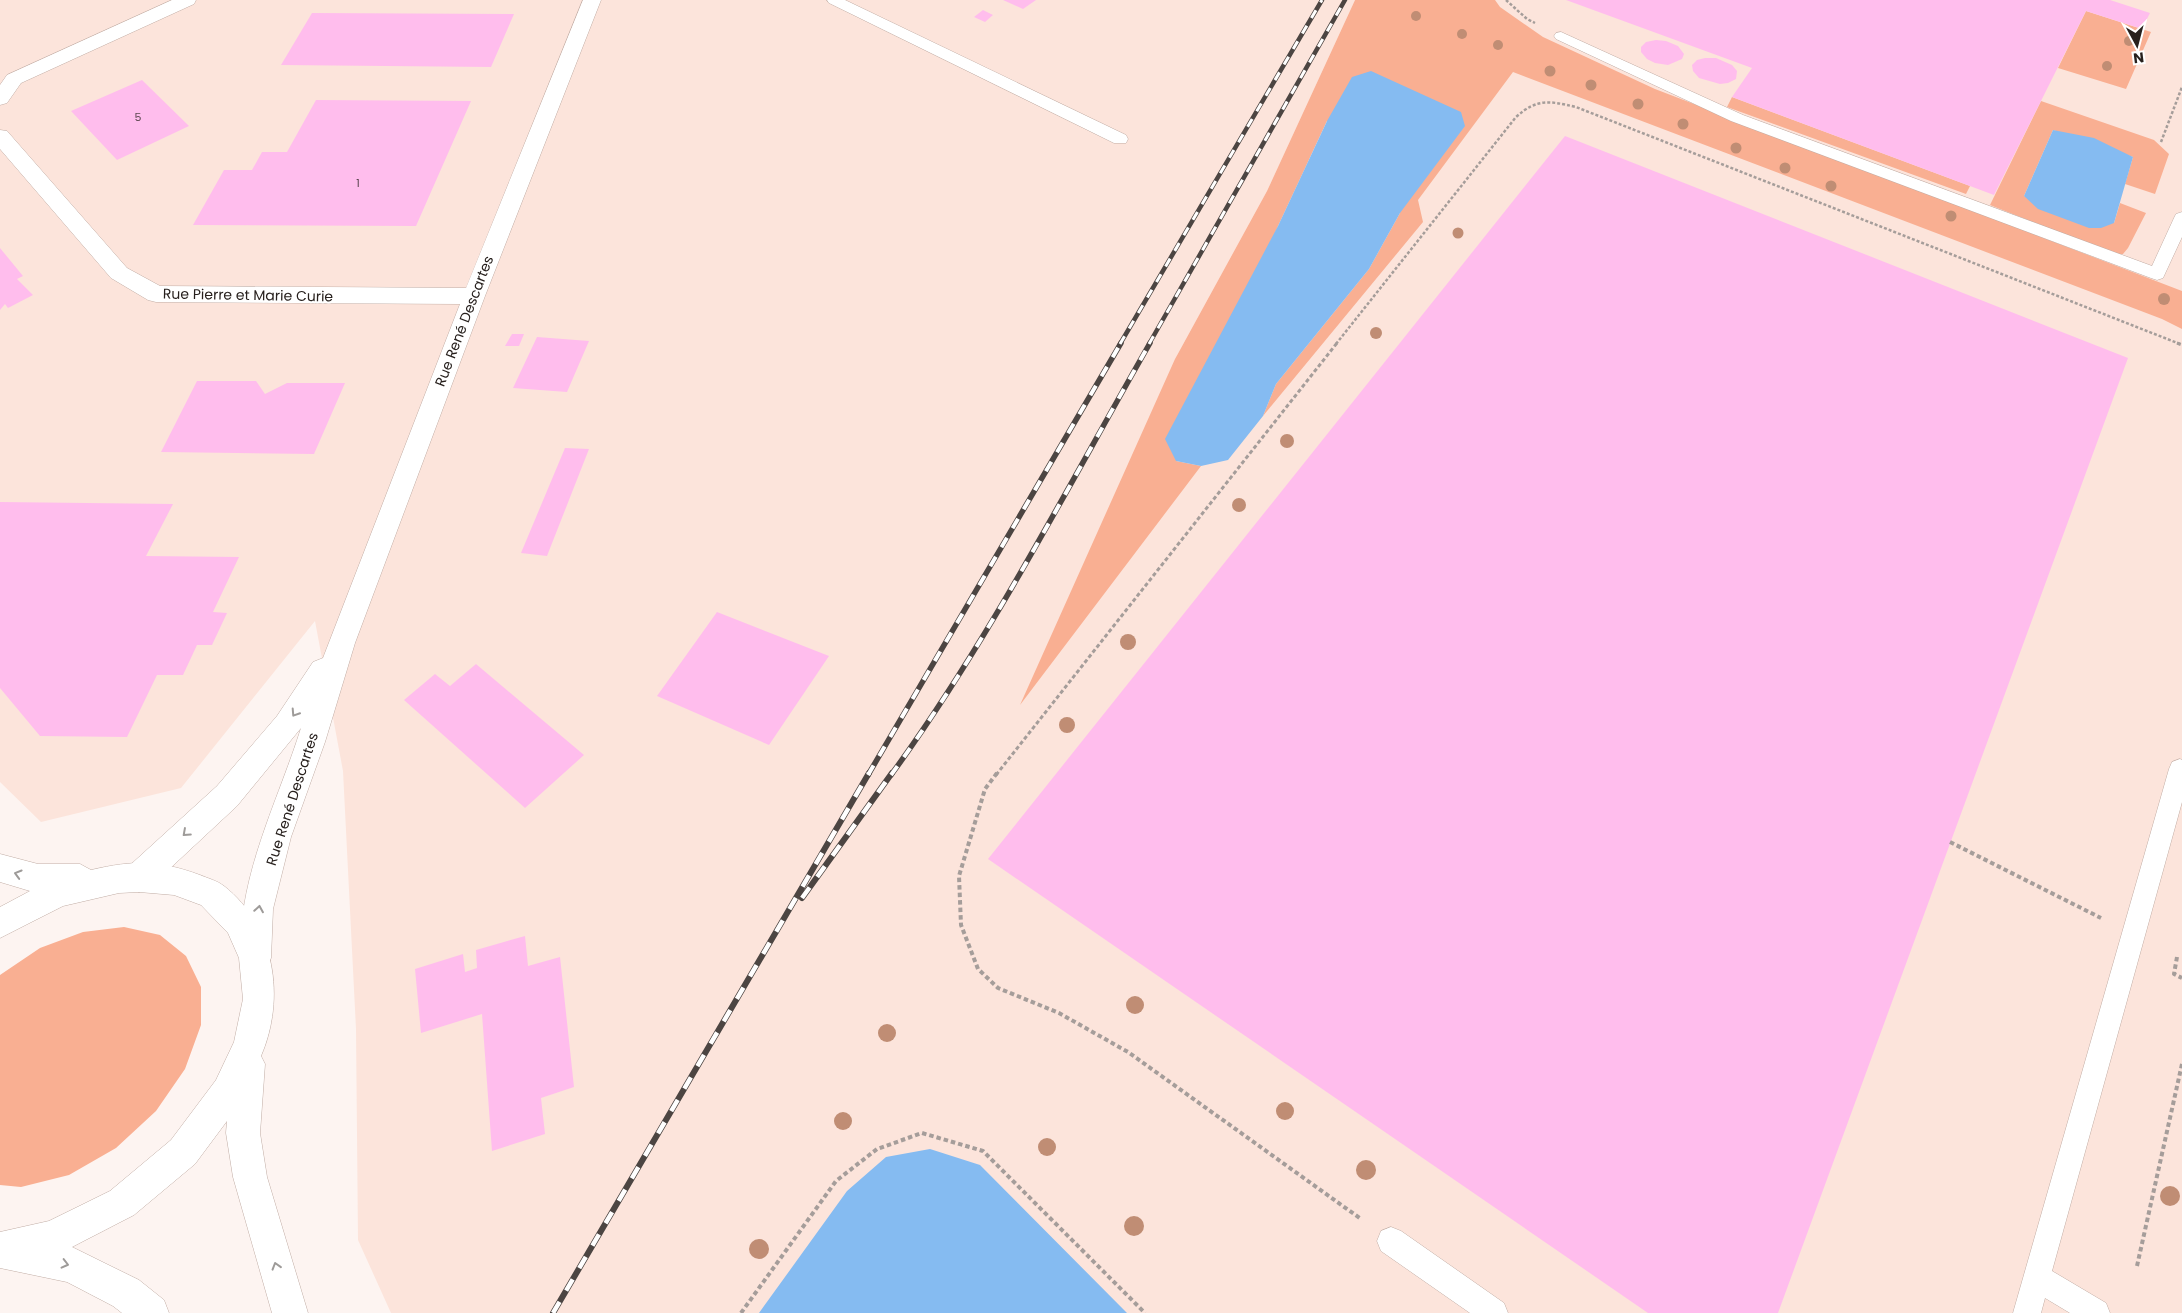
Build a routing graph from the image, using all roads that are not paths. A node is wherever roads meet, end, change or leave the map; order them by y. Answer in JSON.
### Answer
{"nodes":[{"id":1,"x":186,"y":0,"type":"edge"},
{"id":2,"x":592,"y":0,"type":"edge"},
{"id":3,"x":834,"y":0,"type":"edge"},
{"id":4,"x":1561,"y":36,"type":"dead end"},
{"id":5,"x":0,"y":99,"type":"edge"},
{"id":6,"x":0,"y":136,"type":"edge"},
{"id":7,"x":1120,"y":139,"type":"dead end"},
{"id":8,"x":2182,"y":218,"type":"edge"},
{"id":9,"x":474,"y":296,"type":"junction"},
{"id":10,"x":341,"y":643,"type":"junction"},
{"id":11,"x":2180,"y":769,"type":"dead end"},
{"id":12,"x":0,"y":868,"type":"edge"},
{"id":13,"x":129,"y":877,"type":"junction"},
{"id":14,"x":0,"y":923,"type":"edge"},
{"id":15,"x":255,"y":958,"type":"junction"},
{"id":16,"x":250,"y":1044,"type":"junction"},
{"id":17,"x":1391,"y":1241,"type":"road end"},
{"id":18,"x":0,"y":1250,"type":"edge"},
{"id":19,"x":2036,"y":1277,"type":"junction"},
{"id":20,"x":151,"y":1313,"type":"edge"},
{"id":21,"x":290,"y":1313,"type":"edge"},
{"id":22,"x":1494,"y":1313,"type":"edge"},
{"id":23,"x":2027,"y":1313,"type":"edge"},
{"id":24,"x":2096,"y":1313,"type":"edge"}],
"edges":[{"from":1,"to":5,"type":"street"},
{"from":2,"to":9,"type":"street","name":"Rue René Descartes"},
{"from":3,"to":7,"type":"lane"},
{"from":4,"to":8,"type":"lane"},
{"from":6,"to":9,"type":"street","name":"Rue Pierre et Marie Curie"},
{"from":9,"to":10,"type":"street","name":"Rue René Descartes"},
{"from":10,"to":13,"type":"street","name":"Rue René Descartes","one_way":true},
{"from":15,"to":10,"type":"street","name":"Rue René Descartes","one_way":true},
{"from":11,"to":19,"type":"lane"},
{"from":13,"to":12,"type":"street","one_way":true},
{"from":13,"to":14,"type":"street"},
{"from":13,"to":15,"type":"street"},
{"from":15,"to":16,"type":"street"},
{"from":16,"to":18,"type":"street"},
{"from":21,"to":16,"type":"street","one_way":true},
{"from":17,"to":22,"type":"lane"},
{"from":18,"to":20,"type":"street","one_way":true},
{"from":19,"to":23,"type":"lane"},
{"from":19,"to":24,"type":"lane"}]}
